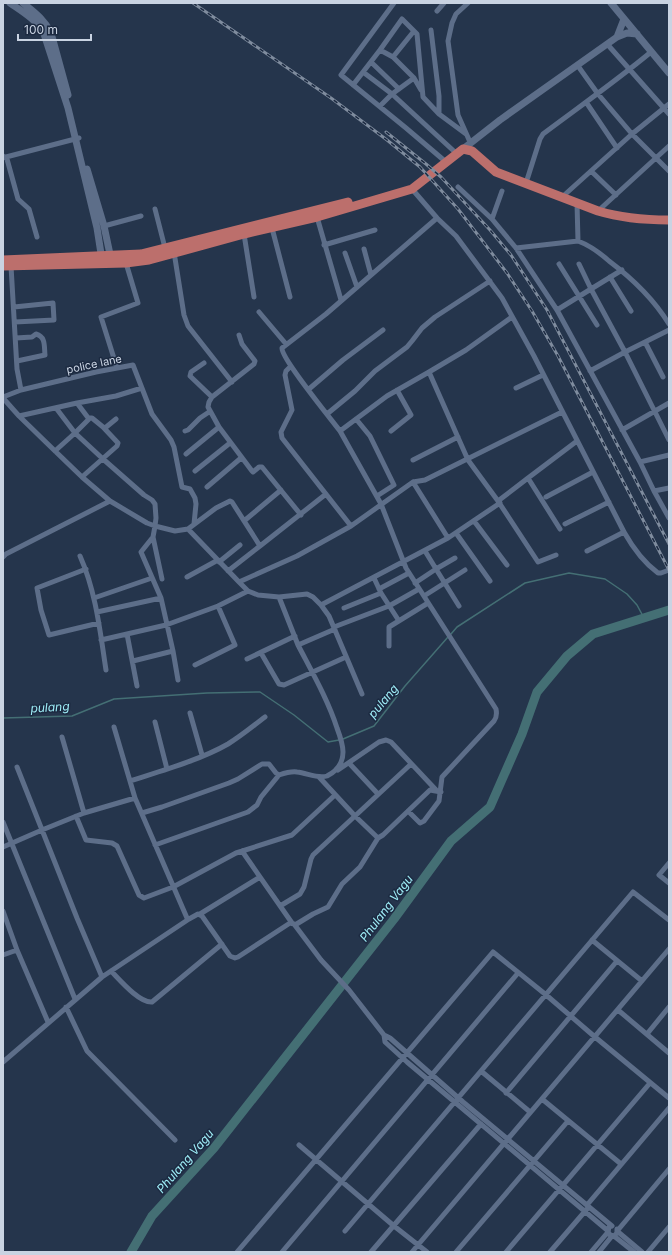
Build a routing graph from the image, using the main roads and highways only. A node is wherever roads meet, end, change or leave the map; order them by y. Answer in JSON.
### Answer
{"nodes":[{"id":1,"x":10,"y":3,"type":"edge"},
{"id":2,"x":22,"y":3,"type":"edge"},
{"id":3,"x":611,"y":3,"type":"edge"},
{"id":4,"x":624,"y":19,"type":"junction"},
{"id":5,"x":637,"y":34,"type":"junction"},
{"id":6,"x":617,"y":37,"type":"junction"},
{"id":7,"x":669,"y":73,"type":"edge"},
{"id":8,"x":77,"y":138,"type":"junction"},
{"id":9,"x":460,"y":151,"type":"junction"},
{"id":10,"x":420,"y":183,"type":"junction"},
{"id":11,"x":669,"y":220,"type":"edge"},
{"id":12,"x":3,"y":260,"type":"edge"},
{"id":13,"x":106,"y":260,"type":"junction"},
{"id":14,"x":7,"y":266,"type":"edge"}],
"edges":[{"from":1,"to":8,"type":"main road"},
{"from":2,"to":8,"type":"main road"},
{"from":3,"to":4,"type":"main road"},
{"from":4,"to":5,"type":"main road"},
{"from":4,"to":6,"type":"main road"},
{"from":5,"to":6,"type":"main road"},
{"from":5,"to":7,"type":"main road"},
{"from":6,"to":9,"type":"main road"},
{"from":8,"to":13,"type":"main road"},
{"from":8,"to":13,"type":"main road"},
{"from":9,"to":10,"type":"highway"},
{"from":9,"to":11,"type":"highway"},
{"from":10,"to":13,"type":"highway"},
{"from":10,"to":13,"type":"highway"},
{"from":12,"to":13,"type":"highway"},
{"from":13,"to":14,"type":"highway"}]}
